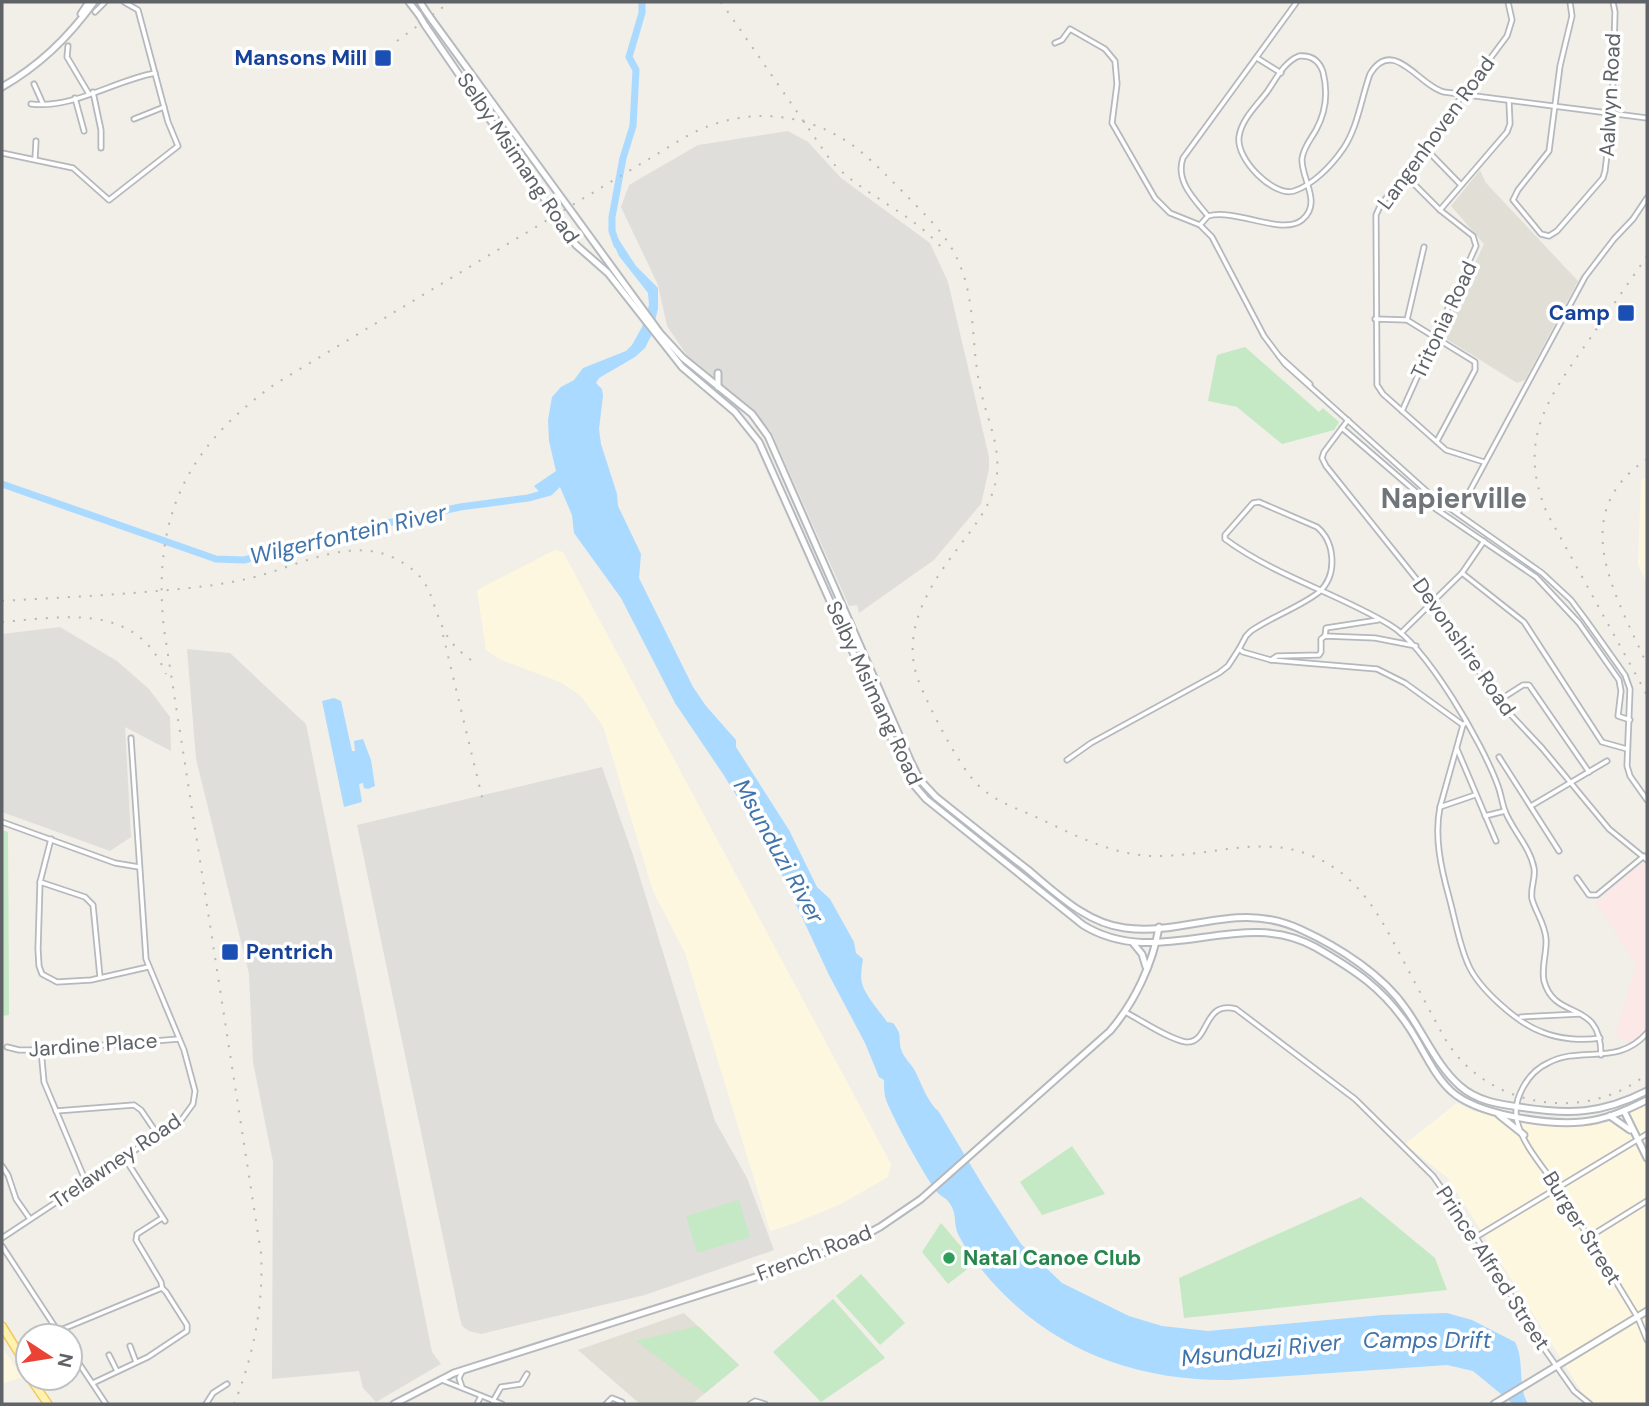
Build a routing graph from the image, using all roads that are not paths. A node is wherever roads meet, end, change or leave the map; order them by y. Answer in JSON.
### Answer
{"nodes":[{"id":1,"x":92,"y":2,"type":"edge"},
{"id":2,"x":105,"y":2,"type":"edge"},
{"id":3,"x":124,"y":2,"type":"edge"},
{"id":4,"x":409,"y":2,"type":"edge"},
{"id":5,"x":420,"y":2,"type":"edge"},
{"id":6,"x":1508,"y":2,"type":"edge"},
{"id":7,"x":1570,"y":2,"type":"edge"},
{"id":8,"x":1613,"y":2,"type":"edge"},
{"id":9,"x":1297,"y":3,"type":"edge"},
{"id":10,"x":95,"y":12,"type":"dead end"},
{"id":11,"x":1055,"y":43,"type":"dead end"},
{"id":12,"x":68,"y":46,"type":"dead end"},
{"id":13,"x":1257,"y":58,"type":"junction"},
{"id":14,"x":155,"y":73,"type":"junction"},
{"id":15,"x":1281,"y":73,"type":"junction"},
{"id":16,"x":34,"y":84,"type":"dead end"},
{"id":17,"x":2,"y":85,"type":"edge"},
{"id":18,"x":91,"y":93,"type":"junction"},
{"id":19,"x":1463,"y":96,"type":"junction"},
{"id":20,"x":75,"y":98,"type":"junction"},
{"id":21,"x":1510,"y":102,"type":"junction"},
{"id":22,"x":31,"y":104,"type":"dead end"},
{"id":23,"x":44,"y":105,"type":"junction"},
{"id":24,"x":1553,"y":106,"type":"junction"},
{"id":25,"x":164,"y":107,"type":"junction"},
{"id":26,"x":1612,"y":113,"type":"junction"},
{"id":27,"x":134,"y":118,"type":"dead end"},
{"id":28,"x":1647,"y":118,"type":"edge"},
{"id":29,"x":83,"y":131,"type":"dead end"},
{"id":30,"x":36,"y":141,"type":"dead end"},
{"id":31,"x":101,"y":148,"type":"dead end"},
{"id":32,"x":1424,"y":148,"type":"junction"},
{"id":33,"x":2,"y":153,"type":"edge"},
{"id":34,"x":35,"y":159,"type":"junction"},
{"id":35,"x":1404,"y":174,"type":"junction"},
{"id":36,"x":1308,"y":183,"type":"junction"},
{"id":37,"x":1461,"y":185,"type":"junction"},
{"id":38,"x":1647,"y":198,"type":"edge"},
{"id":39,"x":1440,"y":209,"type":"junction"},
{"id":40,"x":1208,"y":216,"type":"junction"},
{"id":41,"x":1200,"y":225,"type":"junction"},
{"id":42,"x":1423,"y":247,"type":"dead end"},
{"id":43,"x":642,"y":312,"type":"junction"},
{"id":44,"x":1375,"y":319,"type":"junction"},
{"id":45,"x":1407,"y":320,"type":"junction"},
{"id":46,"x":659,"y":335,"type":"junction"},
{"id":47,"x":1435,"y":337,"type":"junction"},
{"id":48,"x":694,"y":367,"type":"junction"},
{"id":49,"x":718,"y":373,"type":"dead end"},
{"id":50,"x":705,"y":387,"type":"junction"},
{"id":51,"x":718,"y":387,"type":"junction"},
{"id":52,"x":1402,"y":411,"type":"junction"},
{"id":53,"x":1349,"y":420,"type":"junction"},
{"id":54,"x":1342,"y":428,"type":"junction"},
{"id":55,"x":1437,"y":441,"type":"junction"},
{"id":56,"x":1484,"y":462,"type":"junction"},
{"id":57,"x":1458,"y":514,"type":"junction"},
{"id":58,"x":1484,"y":541,"type":"junction"},
{"id":59,"x":1462,"y":573,"type":"junction"},
{"id":60,"x":1321,"y":591,"type":"junction"},
{"id":61,"x":1434,"y":601,"type":"junction"},
{"id":62,"x":1380,"y":620,"type":"junction"},
{"id":63,"x":1401,"y":633,"type":"junction"},
{"id":64,"x":1325,"y":636,"type":"junction"},
{"id":65,"x":1416,"y":646,"type":"junction"},
{"id":66,"x":1239,"y":649,"type":"junction"},
{"id":67,"x":1271,"y":660,"type":"junction"},
{"id":68,"x":1498,"y":701,"type":"junction"},
{"id":69,"x":1630,"y":720,"type":"junction"},
{"id":70,"x":1464,"y":723,"type":"junction"},
{"id":71,"x":131,"y":738,"type":"dead end"},
{"id":72,"x":1456,"y":747,"type":"junction"},
{"id":73,"x":1627,"y":749,"type":"junction"},
{"id":74,"x":1499,"y":757,"type":"dead end"},
{"id":75,"x":1067,"y":760,"type":"dead end"},
{"id":76,"x":1607,"y":761,"type":"dead end"},
{"id":77,"x":1589,"y":772,"type":"junction"},
{"id":78,"x":1571,"y":784,"type":"junction"},
{"id":79,"x":1475,"y":795,"type":"junction"},
{"id":80,"x":1647,"y":800,"type":"edge"},
{"id":81,"x":1531,"y":806,"type":"junction"},
{"id":82,"x":1440,"y":807,"type":"junction"},
{"id":83,"x":1505,"y":811,"type":"junction"},
{"id":84,"x":1485,"y":816,"type":"junction"},
{"id":85,"x":2,"y":822,"type":"edge"},
{"id":86,"x":51,"y":839,"type":"junction"},
{"id":87,"x":1496,"y":841,"type":"dead end"},
{"id":88,"x":1559,"y":851,"type":"dead end"},
{"id":89,"x":1645,"y":858,"type":"edge"},
{"id":90,"x":139,"y":867,"type":"junction"},
{"id":91,"x":1577,"y":878,"type":"dead end"},
{"id":92,"x":40,"y":882,"type":"junction"},
{"id":93,"x":1158,"y":927,"type":"junction"},
{"id":94,"x":1131,"y":943,"type":"junction"},
{"id":95,"x":1156,"y":944,"type":"junction"},
{"id":96,"x":148,"y":967,"type":"junction"},
{"id":97,"x":1146,"y":967,"type":"junction"},
{"id":98,"x":100,"y":978,"type":"junction"},
{"id":99,"x":1125,"y":1012,"type":"junction"},
{"id":100,"x":1579,"y":1014,"type":"junction"},
{"id":101,"x":1519,"y":1017,"type":"junction"},
{"id":102,"x":1647,"y":1033,"type":"edge"},
{"id":103,"x":1600,"y":1038,"type":"junction"},
{"id":104,"x":178,"y":1039,"type":"junction"},
{"id":105,"x":7,"y":1047,"type":"dead end"},
{"id":106,"x":41,"y":1050,"type":"junction"},
{"id":107,"x":1601,"y":1055,"type":"junction"},
{"id":108,"x":1647,"y":1091,"type":"edge"},
{"id":109,"x":1647,"y":1100,"type":"edge"},
{"id":110,"x":1518,"y":1107,"type":"junction"},
{"id":111,"x":56,"y":1111,"type":"junction"},
{"id":112,"x":1495,"y":1111,"type":"junction"},
{"id":113,"x":1624,"y":1111,"type":"junction"},
{"id":114,"x":1517,"y":1116,"type":"junction"},
{"id":115,"x":1609,"y":1116,"type":"junction"},
{"id":116,"x":1531,"y":1119,"type":"junction"},
{"id":117,"x":1523,"y":1133,"type":"junction"},
{"id":118,"x":1647,"y":1134,"type":"edge"},
{"id":119,"x":158,"y":1135,"type":"junction"},
{"id":120,"x":1636,"y":1138,"type":"junction"},
{"id":121,"x":124,"y":1157,"type":"junction"},
{"id":122,"x":1647,"y":1158,"type":"edge"},
{"id":123,"x":2,"y":1166,"type":"edge"},
{"id":124,"x":86,"y":1182,"type":"junction"},
{"id":125,"x":1558,"y":1188,"type":"junction"},
{"id":126,"x":1647,"y":1201,"type":"edge"},
{"id":127,"x":30,"y":1219,"type":"junction"},
{"id":128,"x":1476,"y":1237,"type":"junction"},
{"id":129,"x":1589,"y":1237,"type":"junction"},
{"id":130,"x":2,"y":1238,"type":"edge"},
{"id":131,"x":2,"y":1246,"type":"edge"},
{"id":132,"x":162,"y":1288,"type":"junction"},
{"id":133,"x":1647,"y":1311,"type":"edge"},
{"id":134,"x":1638,"y":1318,"type":"junction"},
{"id":135,"x":52,"y":1322,"type":"edge"},
{"id":136,"x":84,"y":1323,"type":"edge"},
{"id":137,"x":2,"y":1326,"type":"edge"},
{"id":138,"x":2,"y":1335,"type":"edge"},
{"id":139,"x":1647,"y":1340,"type":"edge"},
{"id":140,"x":14,"y":1345,"type":"edge"},
{"id":141,"x":130,"y":1346,"type":"dead end"},
{"id":142,"x":14,"y":1352,"type":"edge"},
{"id":143,"x":109,"y":1355,"type":"dead end"},
{"id":144,"x":136,"y":1362,"type":"junction"},
{"id":145,"x":1557,"y":1366,"type":"junction"},
{"id":146,"x":84,"y":1370,"type":"edge"},
{"id":147,"x":464,"y":1370,"type":"junction"},
{"id":148,"x":117,"y":1371,"type":"junction"},
{"id":149,"x":527,"y":1374,"type":"dead end"},
{"id":150,"x":441,"y":1379,"type":"junction"},
{"id":151,"x":93,"y":1383,"type":"junction"},
{"id":152,"x":227,"y":1384,"type":"dead end"},
{"id":153,"x":464,"y":1389,"type":"junction"},
{"id":154,"x":481,"y":1396,"type":"junction"},
{"id":155,"x":493,"y":1401,"type":"junction"},
{"id":156,"x":622,"y":1402,"type":"dead end"},
{"id":157,"x":106,"y":1404,"type":"edge"},
{"id":158,"x":206,"y":1404,"type":"edge"},
{"id":159,"x":394,"y":1404,"type":"edge"},
{"id":160,"x":477,"y":1404,"type":"edge"},
{"id":161,"x":502,"y":1404,"type":"edge"},
{"id":162,"x":606,"y":1404,"type":"edge"},
{"id":163,"x":750,"y":1404,"type":"edge"},
{"id":164,"x":765,"y":1404,"type":"edge"},
{"id":165,"x":1494,"y":1404,"type":"edge"},
{"id":166,"x":1590,"y":1404,"type":"edge"}],
"edges":[{"from":1,"to":17,"type":"main road"},
{"from":2,"to":10,"type":"street"},
{"from":3,"to":14,"type":"street"},
{"from":4,"to":43,"type":"main road","name":"Selby Msimang Road","bridge":true},
{"from":5,"to":43,"type":"main road","name":"Selby Msimang Road","bridge":true},
{"from":6,"to":19,"type":"street","name":"Langenhoven Road"},
{"from":7,"to":24,"type":"street","name":"Aalwyn Road"},
{"from":8,"to":26,"type":"street","name":"Aalwyn Road"},
{"from":9,"to":13,"type":"street"},
{"from":11,"to":41,"type":"street"},
{"from":12,"to":18,"type":"street"},
{"from":13,"to":15,"type":"street"},
{"from":13,"to":40,"type":"street"},
{"from":14,"to":18,"type":"street"},
{"from":14,"to":25,"type":"street"},
{"from":15,"to":36,"type":"street"},
{"from":15,"to":36,"type":"street"},
{"from":16,"to":23,"type":"street"},
{"from":18,"to":20,"type":"street"},
{"from":18,"to":31,"type":"street"},
{"from":19,"to":21,"type":"street"},
{"from":19,"to":32,"type":"street","name":"Langenhoven Road"},
{"from":19,"to":36,"type":"street"},
{"from":20,"to":23,"type":"street"},
{"from":20,"to":29,"type":"street"},
{"from":21,"to":24,"type":"street"},
{"from":21,"to":37,"type":"street"},
{"from":22,"to":23,"type":"street"},
{"from":24,"to":26,"type":"street"},
{"from":24,"to":26,"type":"street","name":"Aalwyn Road"},
{"from":25,"to":27,"type":"street"},
{"from":25,"to":34,"type":"street"},
{"from":26,"to":28,"type":"street"},
{"from":30,"to":34,"type":"street"},
{"from":32,"to":35,"type":"street","name":"Langenhoven Road"},
{"from":32,"to":37,"type":"street"},
{"from":33,"to":34,"type":"street"},
{"from":35,"to":39,"type":"street","name":"Tritonia Road"},
{"from":35,"to":44,"type":"street","name":"Langenhoven Road"},
{"from":36,"to":40,"type":"street"},
{"from":37,"to":39,"type":"street"},
{"from":38,"to":56,"type":"street"},
{"from":39,"to":47,"type":"street","name":"Tritonia Road"},
{"from":40,"to":41,"type":"street"},
{"from":41,"to":53,"type":"street"},
{"from":42,"to":45,"type":"street"},
{"from":43,"to":46,"type":"main road","name":"Selby Msimang Road"},
{"from":44,"to":45,"type":"street"},
{"from":44,"to":52,"type":"street","name":"Langenhoven Road"},
{"from":45,"to":47,"type":"street"},
{"from":46,"to":48,"type":"main road","name":"Selby Msimang Road"},
{"from":46,"to":50,"type":"main road","name":"Selby Msimang Road"},
{"from":47,"to":52,"type":"street","name":"Tritonia Road"},
{"from":47,"to":55,"type":"street"},
{"from":48,"to":50,"type":"main road"},
{"from":48,"to":51,"type":"main road","name":"Selby Msimang Road"},
{"from":49,"to":51,"type":"main road"},
{"from":50,"to":94,"type":"main road","name":"Selby Msimang Road"},
{"from":51,"to":93,"type":"main road","name":"Selby Msimang Road"},
{"from":52,"to":55,"type":"street","name":"Langenhoven Road"},
{"from":53,"to":54,"type":"street","name":"Devonshire Road"},
{"from":53,"to":57,"type":"street"},
{"from":54,"to":58,"type":"street"},
{"from":54,"to":61,"type":"street","name":"Devonshire Road"},
{"from":55,"to":56,"type":"street","name":"Langenhoven Road"},
{"from":56,"to":57,"type":"street"},
{"from":57,"to":69,"type":"street"},
{"from":58,"to":59,"type":"street"},
{"from":58,"to":69,"type":"street"},
{"from":59,"to":61,"type":"street"},
{"from":59,"to":73,"type":"street"},
{"from":60,"to":60,"type":"street"},
{"from":60,"to":62,"type":"street"},
{"from":60,"to":66,"type":"street"},
{"from":61,"to":63,"type":"street"},
{"from":61,"to":68,"type":"street","name":"Devonshire Road"},
{"from":62,"to":63,"type":"street"},
{"from":62,"to":64,"type":"street"},
{"from":63,"to":65,"type":"street"},
{"from":64,"to":65,"type":"street"},
{"from":64,"to":67,"type":"street"},
{"from":65,"to":70,"type":"street"},
{"from":66,"to":67,"type":"street"},
{"from":66,"to":75,"type":"street"},
{"from":67,"to":70,"type":"street"},
{"from":68,"to":77,"type":"street"},
{"from":68,"to":78,"type":"street","name":"Devonshire Road"},
{"from":69,"to":73,"type":"street"},
{"from":70,"to":72,"type":"street"},
{"from":70,"to":83,"type":"street"},
{"from":71,"to":90,"type":"street","name":"Trelawney Road"},
{"from":72,"to":79,"type":"street"},
{"from":72,"to":82,"type":"street"},
{"from":73,"to":80,"type":"street"},
{"from":74,"to":81,"type":"street"},
{"from":76,"to":77,"type":"street"},
{"from":77,"to":78,"type":"street"},
{"from":78,"to":81,"type":"street"},
{"from":78,"to":89,"type":"street","name":"Devonshire Road"},
{"from":79,"to":82,"type":"street"},
{"from":79,"to":84,"type":"street"},
{"from":81,"to":88,"type":"street"},
{"from":82,"to":101,"type":"street"},
{"from":83,"to":84,"type":"street"},
{"from":83,"to":100,"type":"street"},
{"from":84,"to":87,"type":"street"},
{"from":85,"to":86,"type":"street"},
{"from":86,"to":90,"type":"street"},
{"from":86,"to":92,"type":"street"},
{"from":89,"to":91,"type":"street"},
{"from":90,"to":96,"type":"street","name":"Trelawney Road"},
{"from":92,"to":98,"type":"street"},
{"from":92,"to":98,"type":"street"},
{"from":93,"to":95,"type":"main road","name":"French Road"},
{"from":93,"to":110,"type":"main road","name":"Selby Msimang Road"},
{"from":94,"to":95,"type":"main road","name":"Selby Msimang Road"},
{"from":94,"to":97,"type":"main road"},
{"from":95,"to":97,"type":"main road","name":"French Road"},
{"from":95,"to":112,"type":"main road","name":"Selby Msimang Road"},
{"from":96,"to":98,"type":"street"},
{"from":96,"to":104,"type":"street","name":"Trelawney Road"},
{"from":97,"to":99,"type":"main road","name":"French Road"},
{"from":99,"to":128,"type":"street","name":"Prince Alfred Street"},
{"from":99,"to":147,"type":"main road","name":"French Road"},
{"from":100,"to":101,"type":"street"},
{"from":100,"to":103,"type":"street"},
{"from":101,"to":103,"type":"street"},
{"from":102,"to":107,"type":"street"},
{"from":103,"to":107,"type":"street"},
{"from":104,"to":106,"type":"street","name":"Jardine Place"},
{"from":104,"to":119,"type":"street","name":"Trelawney Road"},
{"from":105,"to":106,"type":"street","name":"Jardine Place"},
{"from":106,"to":111,"type":"street"},
{"from":107,"to":110,"type":"street"},
{"from":108,"to":110,"type":"main road","name":"Selby Msimang Road"},
{"from":109,"to":113,"type":"main road","name":"Selby Msimang Road"},
{"from":110,"to":114,"type":"street"},
{"from":111,"to":119,"type":"street"},
{"from":111,"to":124,"type":"street"},
{"from":112,"to":114,"type":"main road","name":"Selby Msimang Road"},
{"from":112,"to":117,"type":"main road"},
{"from":113,"to":115,"type":"main road","name":"Selby Msimang Road"},
{"from":113,"to":120,"type":"main road"},
{"from":114,"to":116,"type":"main road","name":"Selby Msimang Road"},
{"from":114,"to":117,"type":"street","name":"Burger Street"},
{"from":115,"to":116,"type":"main road","name":"Selby Msimang Road"},
{"from":115,"to":120,"type":"main road"},
{"from":116,"to":117,"type":"main road"},
{"from":117,"to":125,"type":"street","name":"Burger Street"},
{"from":118,"to":120,"type":"street"},
{"from":119,"to":121,"type":"street","name":"Trelawney Road"},
{"from":120,"to":122,"type":"main road"},
{"from":120,"to":125,"type":"street"},
{"from":121,"to":124,"type":"street","name":"Trelawney Road"},
{"from":121,"to":132,"type":"street"},
{"from":123,"to":127,"type":"street"},
{"from":124,"to":127,"type":"street","name":"Trelawney Road"},
{"from":125,"to":128,"type":"street"},
{"from":125,"to":129,"type":"street","name":"Burger Street"},
{"from":126,"to":129,"type":"street"},
{"from":127,"to":130,"type":"street","name":"Trelawney Road"},
{"from":128,"to":145,"type":"street","name":"Prince Alfred Street"},
{"from":129,"to":134,"type":"street","name":"Burger Street"},
{"from":131,"to":135,"type":"street"},
{"from":132,"to":136,"type":"street"},
{"from":132,"to":144,"type":"street"},
{"from":133,"to":134,"type":"main road"},
{"from":134,"to":139,"type":"street","name":"Burger Street"},
{"from":134,"to":145,"type":"main road"},
{"from":137,"to":140,"type":"main road"},
{"from":138,"to":142,"type":"main road"},
{"from":141,"to":144,"type":"street"},
{"from":143,"to":148,"type":"street"},
{"from":144,"to":148,"type":"street"},
{"from":145,"to":165,"type":"main road"},
{"from":145,"to":166,"type":"street","name":"Prince Alfred Street"},
{"from":146,"to":151,"type":"street"},
{"from":147,"to":150,"type":"main road","name":"French Road"},
{"from":147,"to":153,"type":"street"},
{"from":148,"to":151,"type":"street"},
{"from":149,"to":155,"type":"street"},
{"from":150,"to":153,"type":"street"},
{"from":150,"to":159,"type":"main road","name":"French Road"},
{"from":151,"to":157,"type":"street"},
{"from":152,"to":158,"type":"street"},
{"from":153,"to":154,"type":"street"},
{"from":154,"to":155,"type":"street"},
{"from":154,"to":160,"type":"street"},
{"from":155,"to":161,"type":"street"},
{"from":156,"to":162,"type":"street"},
{"from":163,"to":164,"type":"street"}]}
